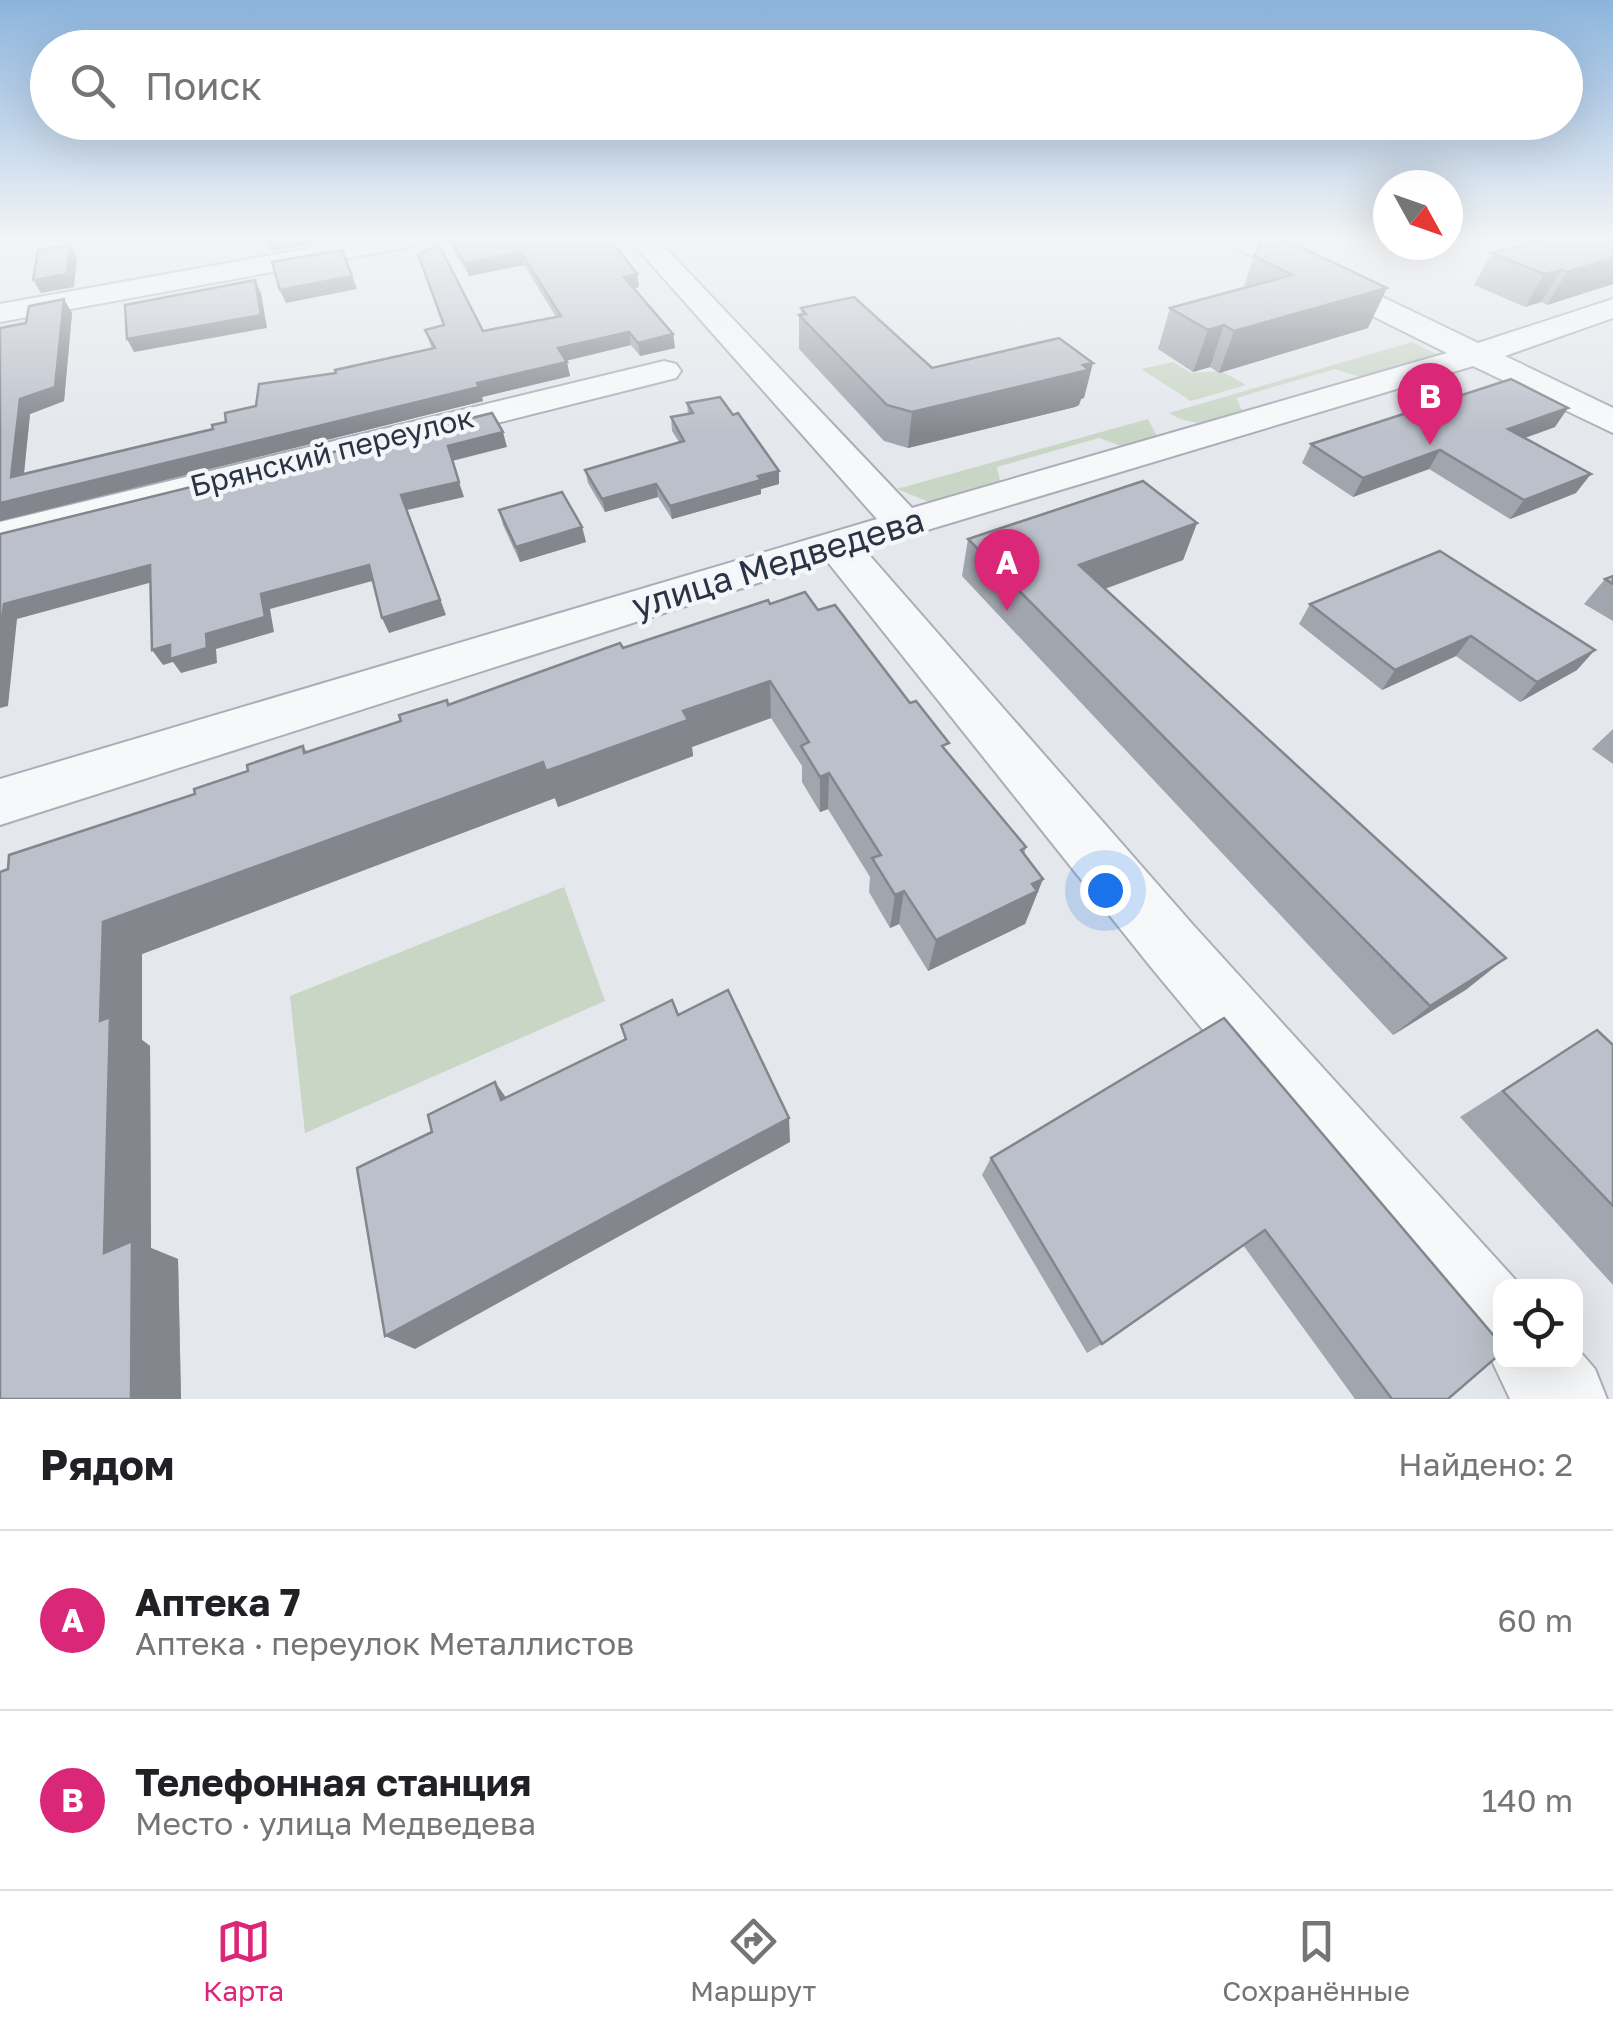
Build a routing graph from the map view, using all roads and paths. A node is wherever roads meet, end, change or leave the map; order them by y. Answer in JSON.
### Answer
{"nodes":[{"id":1,"x":53,"y":304,"type":"edge"},
{"id":2,"x":702,"y":304,"type":"edge"},
{"id":3,"x":1386,"y":304,"type":"edge"},
{"id":4,"x":1402,"y":304,"type":"edge"},
{"id":5,"x":1613,"y":308,"type":"edge"},
{"id":6,"x":0,"y":314,"type":"edge"},
{"id":7,"x":1490,"y":351,"type":"junction"},
{"id":8,"x":664,"y":370,"type":"dead end"},
{"id":9,"x":1613,"y":399,"type":"edge"},
{"id":10,"x":1613,"y":422,"type":"edge"},
{"id":11,"x":904,"y":524,"type":"junction"},
{"id":12,"x":0,"y":535,"type":"edge"},
{"id":13,"x":836,"y":544,"type":"junction"},
{"id":14,"x":0,"y":802,"type":"edge"},
{"id":15,"x":1493,"y":1316,"type":"edge"},
{"id":16,"x":1539,"y":1369,"type":"edge"},
{"id":17,"x":1566,"y":1399,"type":"edge"}],
"edges":[{"from":1,"to":6,"type":"street"},
{"from":2,"to":11,"type":"street"},
{"from":3,"to":7,"type":"street"},
{"from":4,"to":7,"type":"street"},
{"from":5,"to":7,"type":"street","name":"улица Медведева"},
{"from":7,"to":9,"type":"street"},
{"from":7,"to":10,"type":"street"},
{"from":7,"to":11,"type":"street","name":"улица Медведева"},
{"from":8,"to":12,"type":"street","name":"Брянский переулок"},
{"from":11,"to":13,"type":"street","name":"улица Медведева"},
{"from":13,"to":14,"type":"street","name":"улица Медведева"},
{"from":13,"to":15,"type":"street"},
{"from":16,"to":17,"type":"street"}]}
